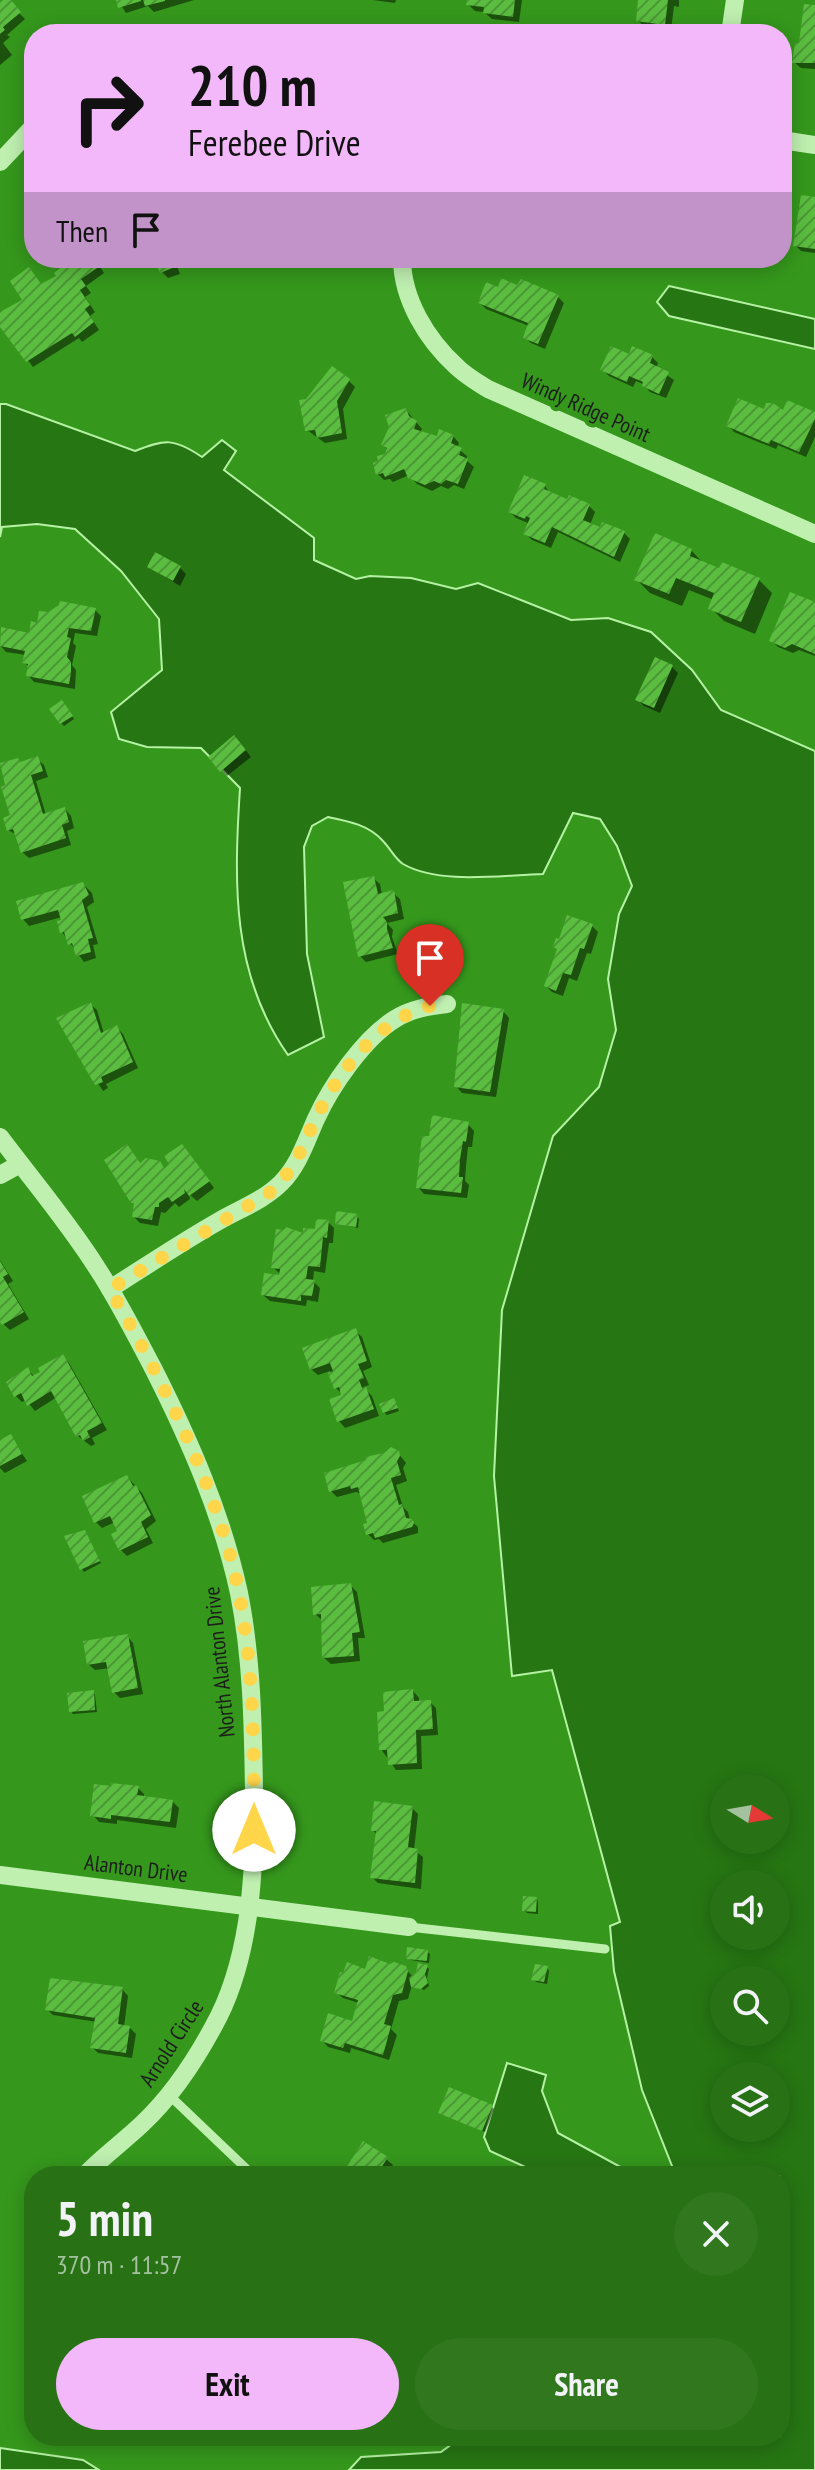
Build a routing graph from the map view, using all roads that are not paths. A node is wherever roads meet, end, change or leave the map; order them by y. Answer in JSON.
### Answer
{"nodes":[{"id":1,"x":735,"y":0,"type":"edge"},
{"id":2,"x":731,"y":24,"type":"edge"},
{"id":3,"x":24,"y":137,"type":"edge"},
{"id":4,"x":792,"y":142,"type":"edge"},
{"id":5,"x":815,"y":145,"type":"edge"},
{"id":6,"x":0,"y":162,"type":"edge"},
{"id":7,"x":403,"y":268,"type":"edge"},
{"id":8,"x":815,"y":534,"type":"edge"},
{"id":9,"x":447,"y":1004,"type":"dead end"},
{"id":10,"x":0,"y":1137,"type":"edge"},
{"id":11,"x":20,"y":1164,"type":"junction"},
{"id":12,"x":0,"y":1175,"type":"edge"},
{"id":13,"x":110,"y":1289,"type":"junction"},
{"id":14,"x":0,"y":1875,"type":"edge"},
{"id":15,"x":248,"y":1907,"type":"junction"},
{"id":16,"x":409,"y":1927,"type":"joint"},
{"id":17,"x":605,"y":1949,"type":"dead end"},
{"id":18,"x":169,"y":2095,"type":"junction"},
{"id":19,"x":94,"y":2166,"type":"edge"},
{"id":20,"x":244,"y":2166,"type":"edge"}],
"edges":[{"from":1,"to":2,"type":"street"},
{"from":3,"to":6,"type":"street"},
{"from":4,"to":5,"type":"street"},
{"from":7,"to":8,"type":"street","name":"Windy Ridge Point"},
{"from":9,"to":13,"type":"street"},
{"from":10,"to":11,"type":"street","name":"North Alanton Drive"},
{"from":11,"to":12,"type":"street"},
{"from":11,"to":13,"type":"street","name":"North Alanton Drive"},
{"from":13,"to":15,"type":"street","name":"North Alanton Drive"},
{"from":14,"to":15,"type":"street","name":"Alanton Drive"},
{"from":15,"to":16,"type":"street","name":"Alanton Drive"},
{"from":15,"to":18,"type":"street","name":"Arnold Circle"},
{"from":16,"to":17,"type":"lane"},
{"from":18,"to":19,"type":"street","name":"Arnold Circle"},
{"from":18,"to":20,"type":"lane"}]}
